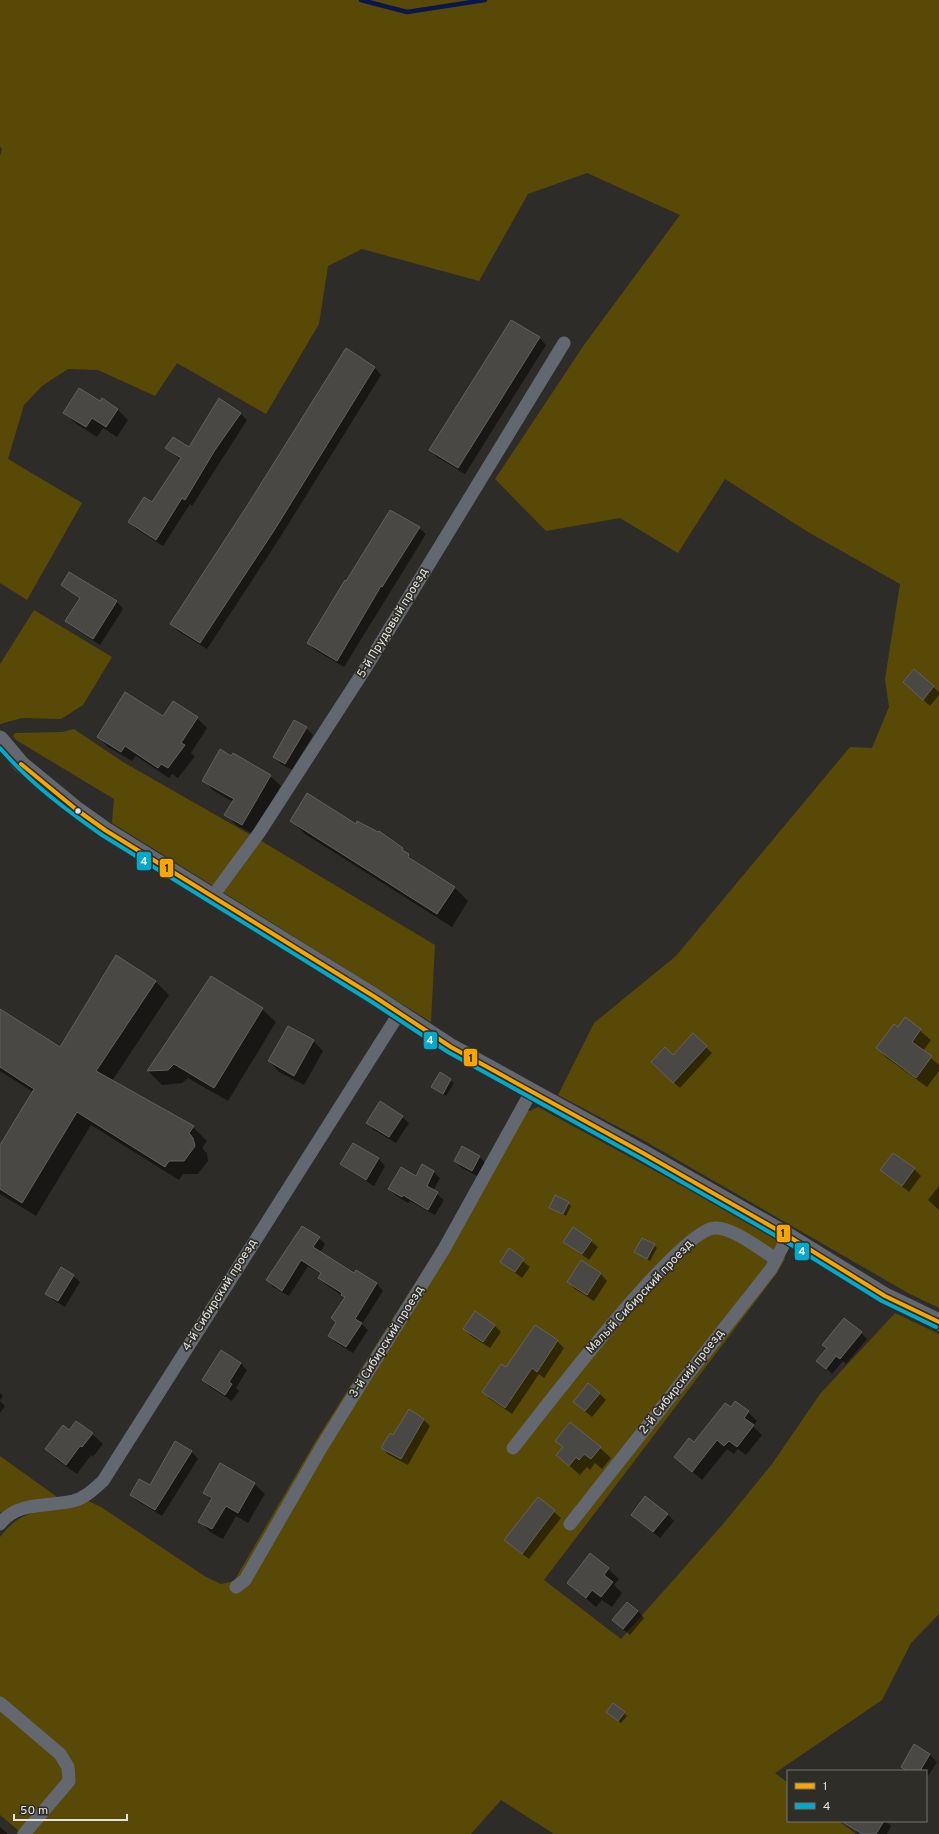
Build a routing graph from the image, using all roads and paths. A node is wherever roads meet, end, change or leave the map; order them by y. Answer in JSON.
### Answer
{"nodes":[{"id":1,"x":564,"y":343,"type":"dead end"},
{"id":2,"x":0,"y":739,"type":"edge"},
{"id":3,"x":212,"y":897,"type":"junction"},
{"id":4,"x":400,"y":1012,"type":"junction"},
{"id":5,"x":531,"y":1092,"type":"junction"},
{"id":6,"x":788,"y":1236,"type":"junction"},
{"id":7,"x":776,"y":1259,"type":"junction"},
{"id":8,"x":939,"y":1322,"type":"edge"},
{"id":9,"x":513,"y":1448,"type":"dead end"},
{"id":10,"x":0,"y":1524,"type":"edge"},
{"id":11,"x":570,"y":1524,"type":"dead end"},
{"id":12,"x":236,"y":1588,"type":"dead end"},
{"id":13,"x":0,"y":1703,"type":"edge"},
{"id":14,"x":24,"y":1834,"type":"edge"}],
"edges":[{"from":1,"to":3,"type":"street","name":"5-й Прудовый проезд"},
{"from":2,"to":3,"type":"street"},
{"from":3,"to":4,"type":"street"},
{"from":4,"to":5,"type":"street"},
{"from":4,"to":10,"type":"street","name":"4-й Сибирский проезд"},
{"from":5,"to":6,"type":"street"},
{"from":5,"to":12,"type":"street","name":"3-й Сибирский проезд"},
{"from":6,"to":7,"type":"street","name":"2-й Сибирский проезд"},
{"from":6,"to":8,"type":"street"},
{"from":7,"to":9,"type":"street","name":"Малый Сибирский проезд"},
{"from":7,"to":11,"type":"street","name":"2-й Сибирский проезд"},
{"from":13,"to":14,"type":"street"}]}
